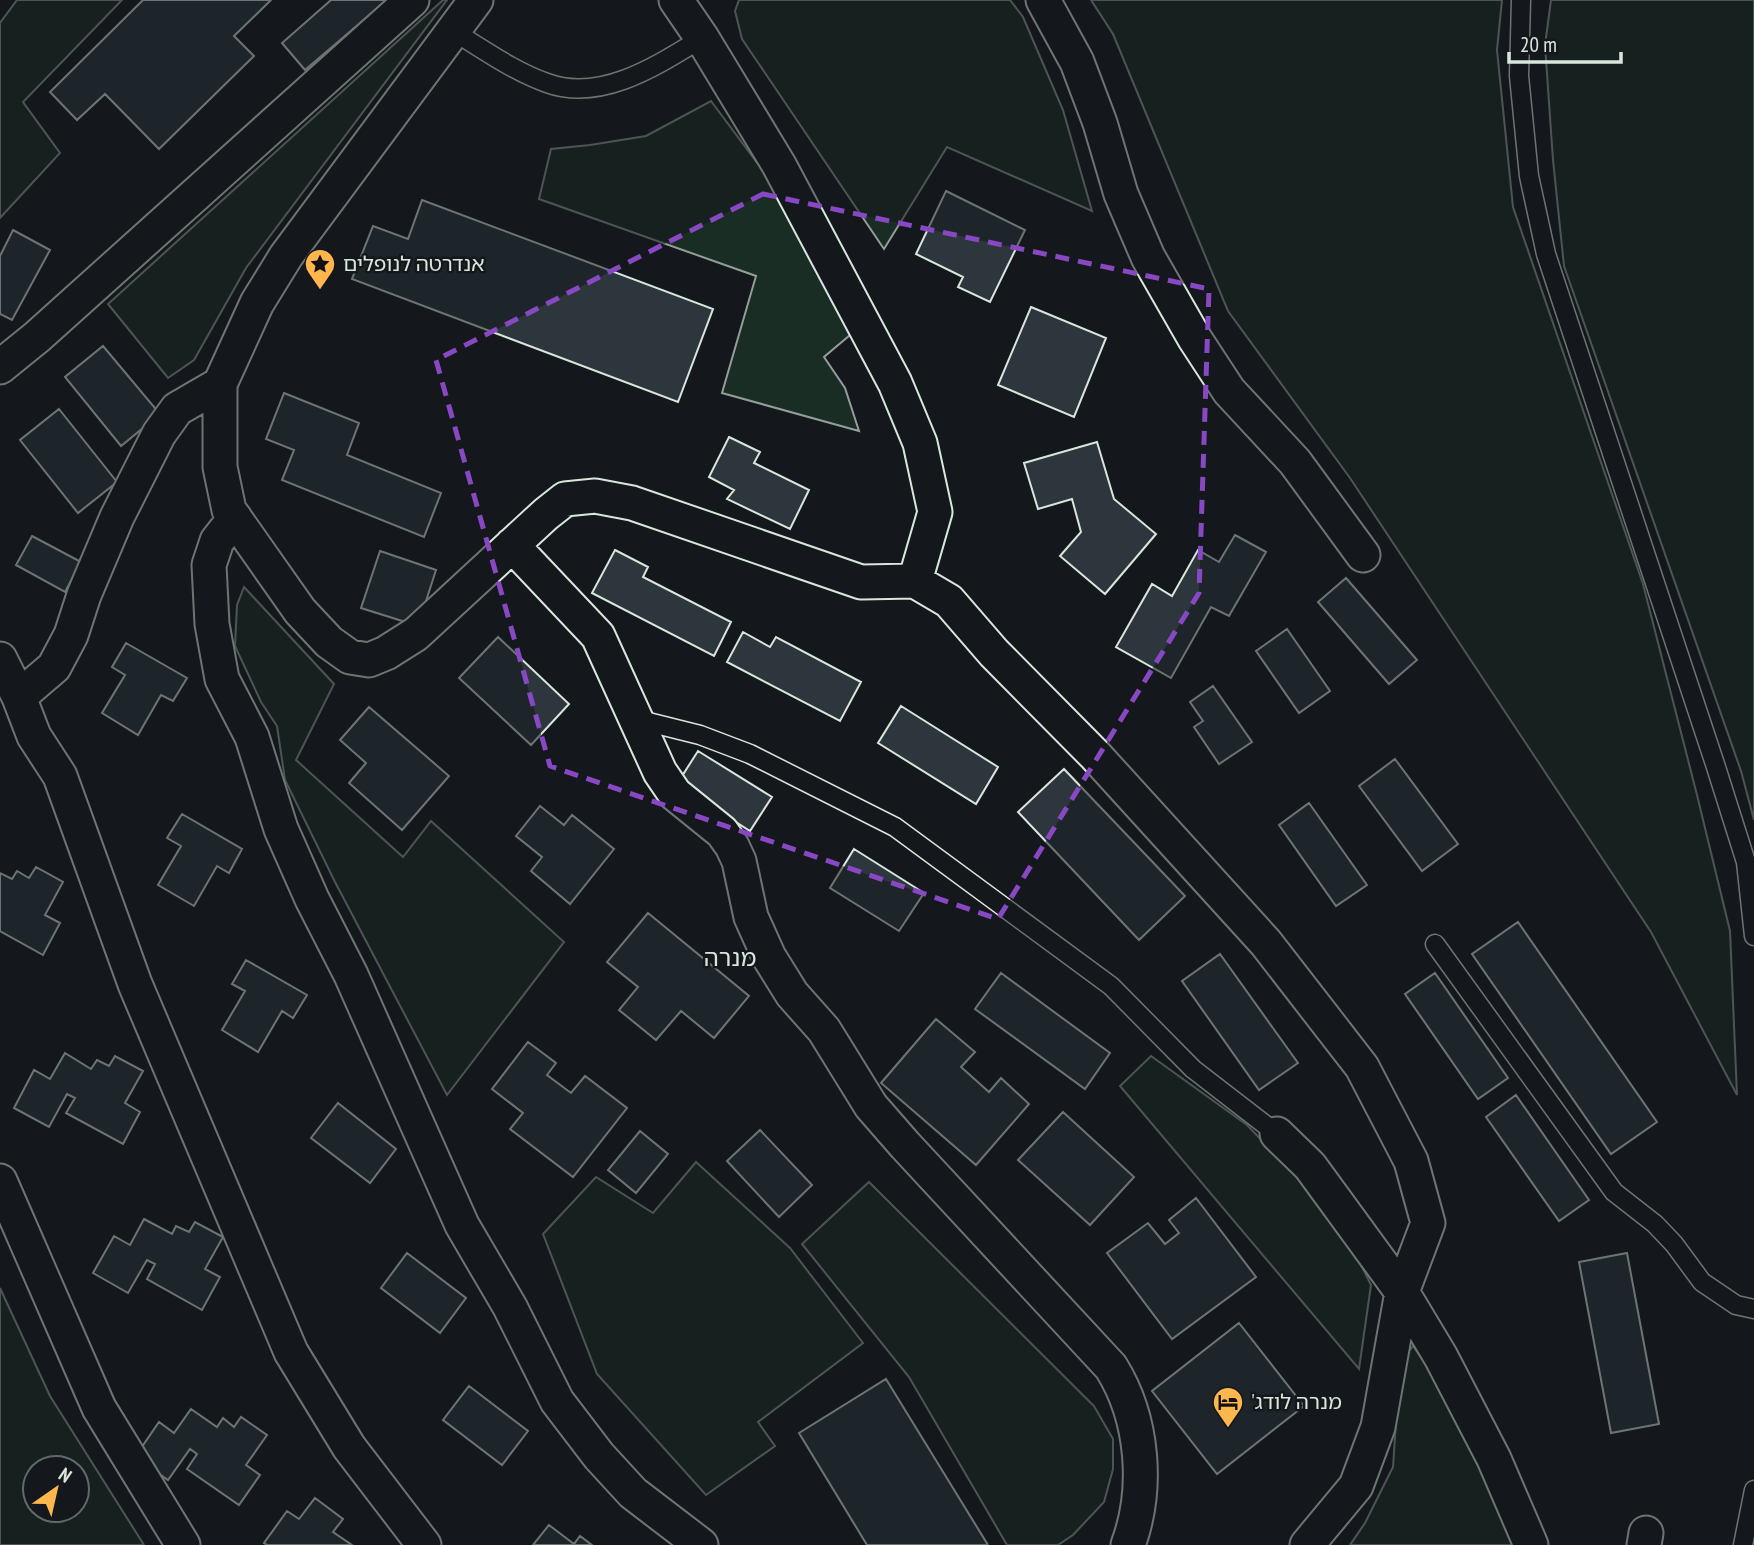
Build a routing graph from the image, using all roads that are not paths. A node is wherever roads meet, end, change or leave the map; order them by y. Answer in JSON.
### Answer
{"nodes":[{"id":1,"x":412,"y":0,"type":"edge"},
{"id":2,"x":476,"y":0,"type":"edge"},
{"id":3,"x":676,"y":0,"type":"edge"},
{"id":4,"x":1043,"y":0,"type":"edge"},
{"id":5,"x":1521,"y":0,"type":"edge"},
{"id":6,"x":453,"y":30,"type":"junction"},
{"id":7,"x":702,"y":38,"type":"junction"},
{"id":8,"x":0,"y":367,"type":"edge"},
{"id":9,"x":220,"y":384,"type":"junction"},
{"id":10,"x":235,"y":517,"type":"junction"},
{"id":11,"x":512,"y":545,"type":"junction"},
{"id":12,"x":1363,"y":555,"type":"dead end"},
{"id":13,"x":915,"y":581,"type":"junction"},
{"id":14,"x":0,"y":659,"type":"edge"},
{"id":15,"x":19,"y":697,"type":"junction"},
{"id":16,"x":636,"y":719,"type":"junction"},
{"id":17,"x":1754,"y":936,"type":"edge"},
{"id":18,"x":1435,"y":944,"type":"dead end"},
{"id":19,"x":1277,"y":1134,"type":"joint"},
{"id":20,"x":0,"y":1181,"type":"edge"},
{"id":21,"x":1402,"y":1292,"type":"junction"},
{"id":22,"x":1754,"y":1309,"type":"edge"},
{"id":23,"x":1754,"y":1490,"type":"edge"},
{"id":24,"x":633,"y":1493,"type":"junction"},
{"id":25,"x":183,"y":1545,"type":"edge"},
{"id":26,"x":424,"y":1545,"type":"edge"},
{"id":27,"x":671,"y":1545,"type":"edge"},
{"id":28,"x":701,"y":1545,"type":"edge"},
{"id":29,"x":1128,"y":1545,"type":"edge"},
{"id":30,"x":1307,"y":1545,"type":"edge"},
{"id":31,"x":1531,"y":1545,"type":"edge"},
{"id":32,"x":1744,"y":1545,"type":"edge"}],
"edges":[{"from":1,"to":8,"type":"street"},
{"from":2,"to":6,"type":"street"},
{"from":3,"to":7,"type":"street"},
{"from":4,"to":12,"type":"street"},
{"from":5,"to":17,"type":"lane"},
{"from":6,"to":7,"type":"lane"},
{"from":6,"to":9,"type":"street"},
{"from":7,"to":13,"type":"street"},
{"from":9,"to":10,"type":"street"},
{"from":9,"to":15,"type":"street"},
{"from":10,"to":11,"type":"street"},
{"from":10,"to":24,"type":"street"},
{"from":11,"to":13,"type":"street"},
{"from":11,"to":16,"type":"street"},
{"from":13,"to":21,"type":"street"},
{"from":14,"to":15,"type":"street"},
{"from":15,"to":26,"type":"street"},
{"from":16,"to":19,"type":"lane"},
{"from":16,"to":29,"type":"street"},
{"from":18,"to":22,"type":"lane"},
{"from":19,"to":21,"type":"street"},
{"from":20,"to":25,"type":"street"},
{"from":21,"to":30,"type":"street"},
{"from":21,"to":31,"type":"street"},
{"from":23,"to":32,"type":"lane"},
{"from":24,"to":27,"type":"street"},
{"from":24,"to":28,"type":"street"}]}
